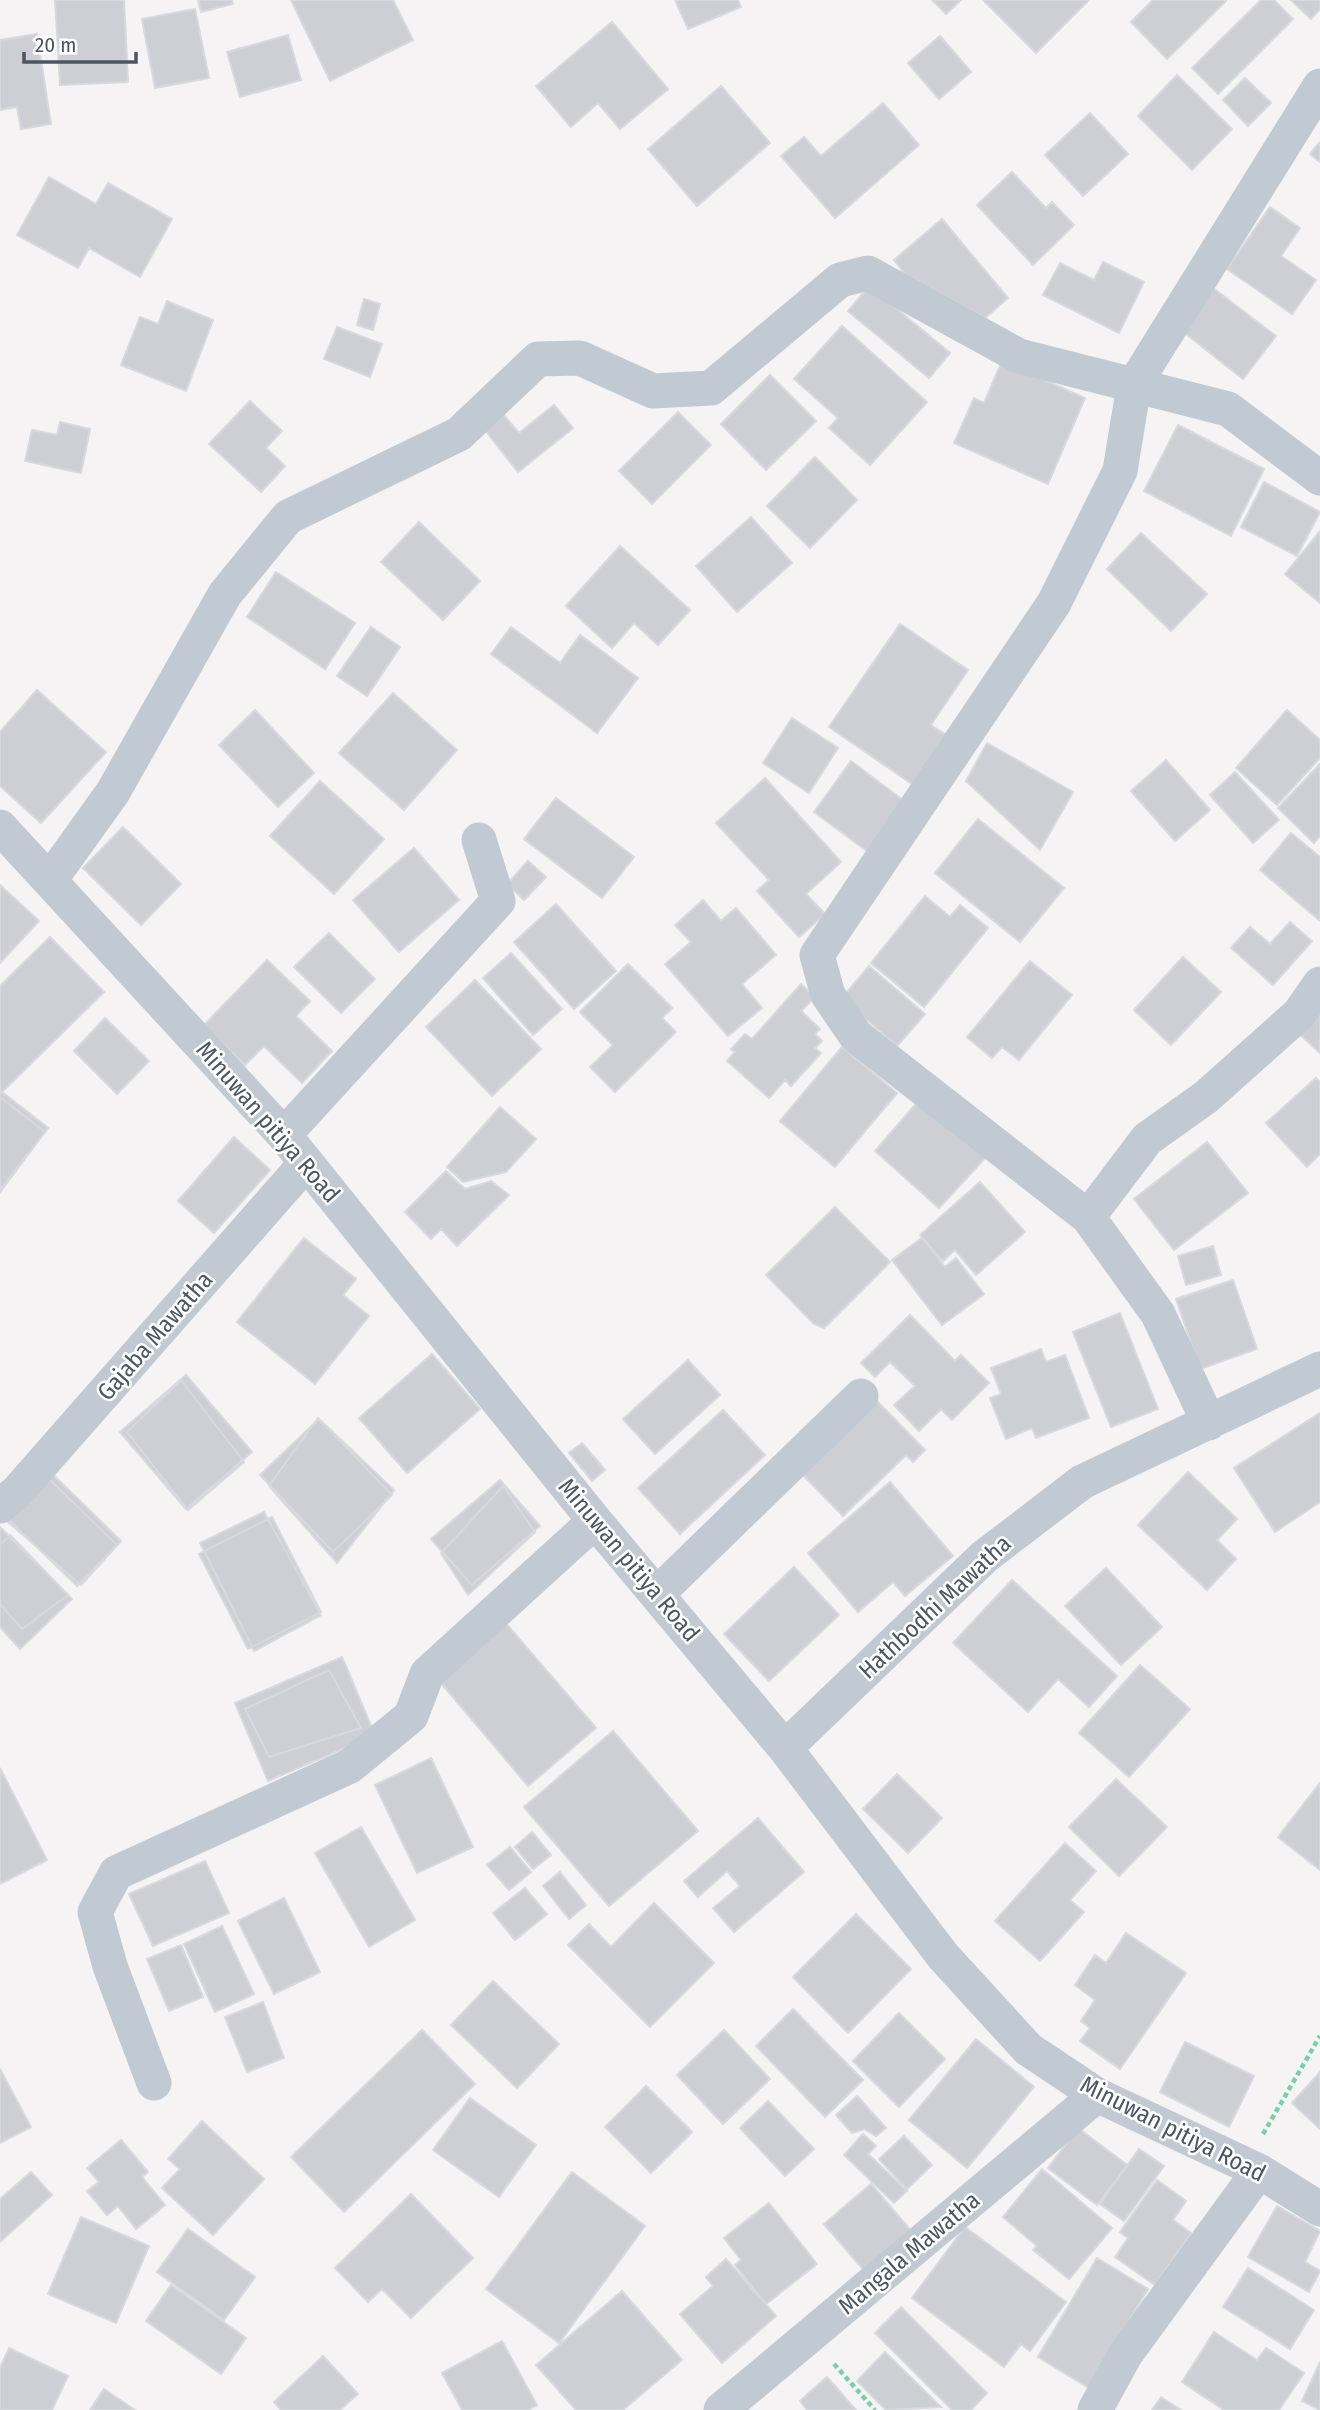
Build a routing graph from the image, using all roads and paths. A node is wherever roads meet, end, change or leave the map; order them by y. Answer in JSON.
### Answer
{"nodes":[{"id":1,"x":1320,"y":86,"type":"edge"},
{"id":2,"x":1134,"y":385,"type":"junction"},
{"id":3,"x":1320,"y":478,"type":"edge"},
{"id":4,"x":0,"y":827,"type":"edge"},
{"id":5,"x":480,"y":841,"type":"dead end"},
{"id":6,"x":50,"y":880,"type":"junction"},
{"id":7,"x":1320,"y":984,"type":"edge"},
{"id":8,"x":284,"y":1135,"type":"junction"},
{"id":9,"x":306,"y":1163,"type":"junction"},
{"id":10,"x":1088,"y":1217,"type":"junction"},
{"id":11,"x":1320,"y":1369,"type":"edge"},
{"id":12,"x":861,"y":1396,"type":"dead end"},
{"id":13,"x":1209,"y":1423,"type":"junction"},
{"id":14,"x":0,"y":1506,"type":"edge"},
{"id":15,"x":595,"y":1521,"type":"junction"},
{"id":16,"x":657,"y":1594,"type":"junction"},
{"id":17,"x":785,"y":1748,"type":"junction"},
{"id":18,"x":1320,"y":2036,"type":"edge"},
{"id":19,"x":154,"y":2083,"type":"dead end"},
{"id":20,"x":1097,"y":2095,"type":"junction"},
{"id":21,"x":1252,"y":2168,"type":"junction"},
{"id":22,"x":1320,"y":2209,"type":"edge"},
{"id":23,"x":809,"y":2336,"type":"junction"},
{"id":24,"x":722,"y":2410,"type":"edge"},
{"id":25,"x":875,"y":2410,"type":"edge"},
{"id":26,"x":1095,"y":2410,"type":"edge"}],
"edges":[{"from":1,"to":2,"type":"street"},
{"from":2,"to":3,"type":"street"},
{"from":2,"to":6,"type":"street"},
{"from":2,"to":10,"type":"street"},
{"from":4,"to":6,"type":"street","name":"Minuwan pitiya Road"},
{"from":5,"to":8,"type":"street"},
{"from":6,"to":8,"type":"street","name":"Minuwan pitiya Road"},
{"from":7,"to":10,"type":"street"},
{"from":8,"to":9,"type":"street","name":"Minuwan pitiya Road"},
{"from":9,"to":14,"type":"street","name":"Gajaba Mawatha"},
{"from":9,"to":15,"type":"street","name":"Minuwan pitiya Road"},
{"from":10,"to":13,"type":"street"},
{"from":11,"to":13,"type":"street","name":"Hathbodhi Mawatha"},
{"from":12,"to":16,"type":"street"},
{"from":13,"to":17,"type":"street","name":"Hathbodhi Mawatha"},
{"from":15,"to":16,"type":"street","name":"Minuwan pitiya Road"},
{"from":15,"to":19,"type":"street"},
{"from":16,"to":17,"type":"street","name":"Minuwan pitiya Road"},
{"from":17,"to":20,"type":"street","name":"Minuwan pitiya Road"},
{"from":18,"to":21,"type":"path"},
{"from":20,"to":21,"type":"street","name":"Minuwan pitiya Road"},
{"from":20,"to":23,"type":"street","name":"Mangala Mawatha"},
{"from":21,"to":22,"type":"street","name":"Minuwan pitiya Road"},
{"from":21,"to":26,"type":"street"},
{"from":23,"to":24,"type":"street","name":"Mangala Mawatha"},
{"from":23,"to":25,"type":"path"}]}
